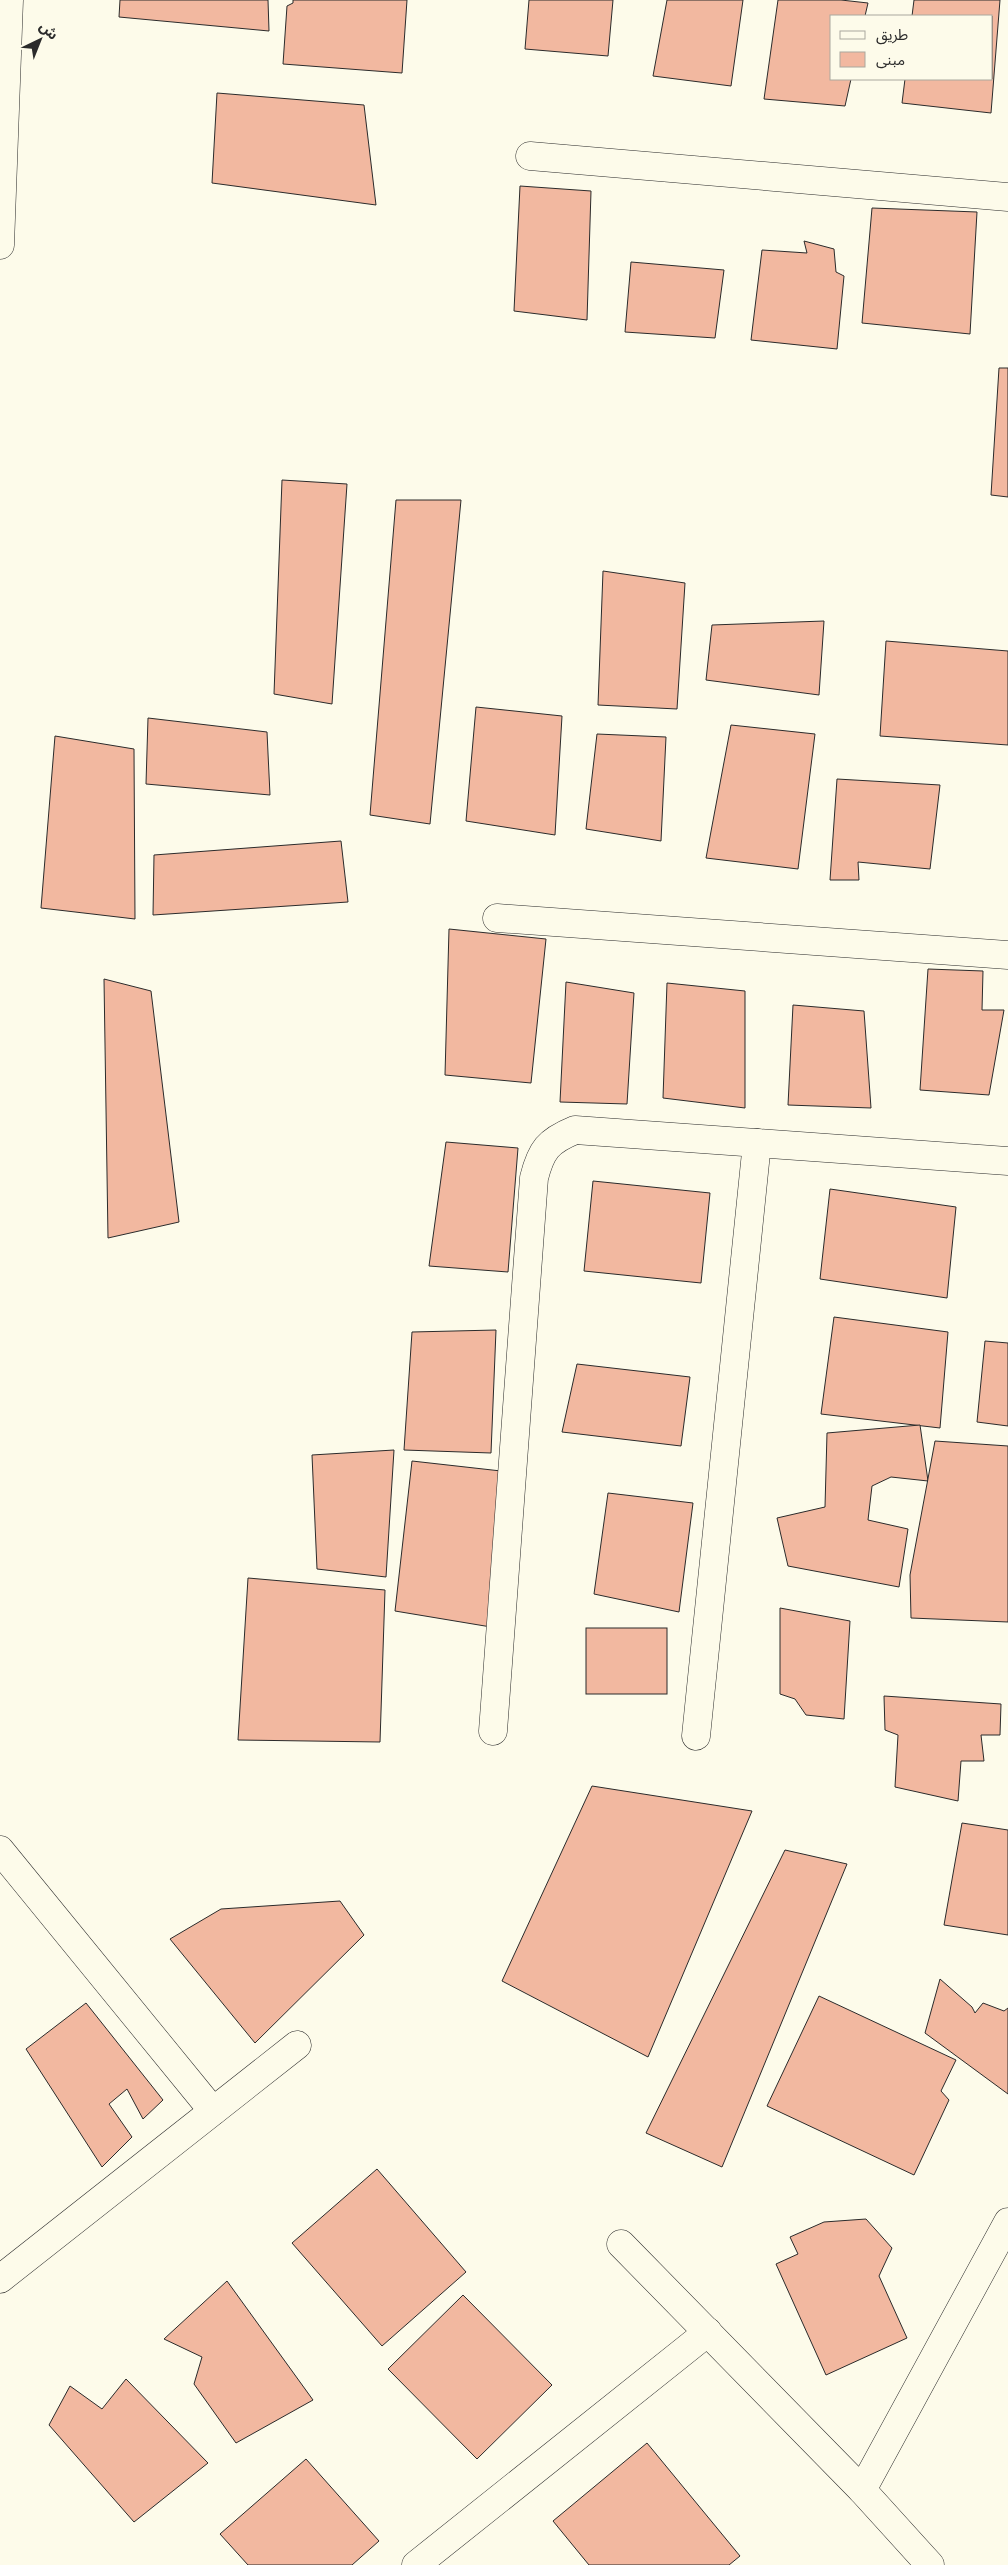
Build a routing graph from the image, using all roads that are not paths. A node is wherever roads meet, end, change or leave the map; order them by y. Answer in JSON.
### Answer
{"nodes":[{"id":1,"x":9,"y":0,"type":"edge"},
{"id":2,"x":530,"y":156,"type":"dead end"},
{"id":3,"x":1008,"y":197,"type":"edge"},
{"id":4,"x":0,"y":245,"type":"edge"},
{"id":5,"x":497,"y":918,"type":"dead end"},
{"id":6,"x":1008,"y":955,"type":"edge"},
{"id":7,"x":757,"y":1143,"type":"junction"},
{"id":8,"x":1008,"y":1161,"type":"edge"},
{"id":9,"x":493,"y":1731,"type":"dead end"},
{"id":10,"x":696,"y":1736,"type":"dead end"},
{"id":11,"x":0,"y":1850,"type":"edge"},
{"id":12,"x":297,"y":2045,"type":"dead end"},
{"id":13,"x":213,"y":2111,"type":"junction"},
{"id":14,"x":1008,"y":2222,"type":"edge"},
{"id":15,"x":621,"y":2244,"type":"dead end"},
{"id":16,"x":0,"y":2278,"type":"edge"},
{"id":17,"x":708,"y":2332,"type":"junction"},
{"id":18,"x":862,"y":2490,"type":"junction"},
{"id":19,"x":416,"y":2565,"type":"edge"},
{"id":20,"x":930,"y":2565,"type":"edge"}],
"edges":[{"from":1,"to":4,"type":"street"},
{"from":2,"to":3,"type":"street"},
{"from":5,"to":6,"type":"street"},
{"from":7,"to":8,"type":"street"},
{"from":7,"to":9,"type":"street"},
{"from":7,"to":10,"type":"street"},
{"from":11,"to":13,"type":"street"},
{"from":12,"to":13,"type":"street"},
{"from":13,"to":16,"type":"street"},
{"from":14,"to":18,"type":"street"},
{"from":15,"to":17,"type":"street"},
{"from":17,"to":18,"type":"street"},
{"from":17,"to":19,"type":"street"},
{"from":18,"to":20,"type":"street"}]}
